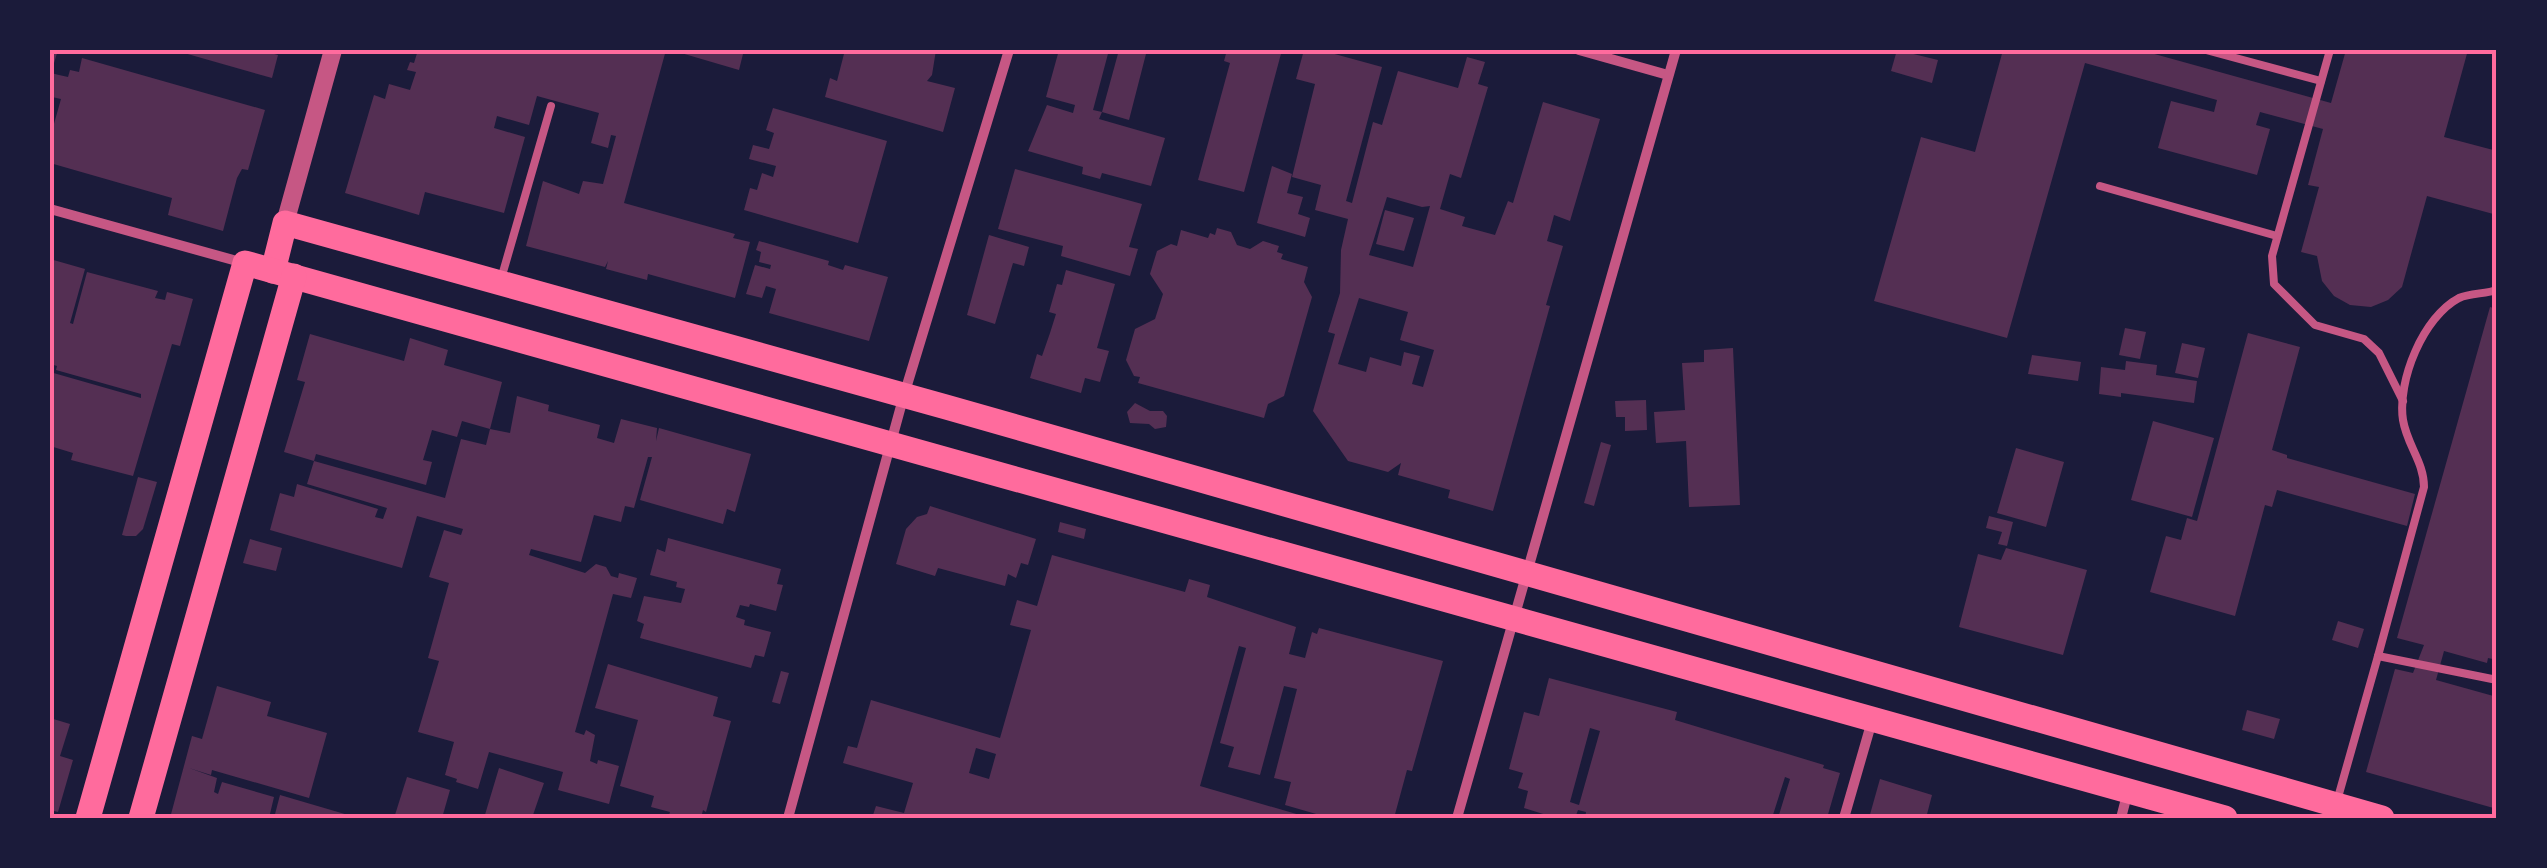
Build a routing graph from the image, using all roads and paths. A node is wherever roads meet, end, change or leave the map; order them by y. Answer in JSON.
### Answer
{"nodes":[{"id":1,"x":332,"y":50,"type":"edge"},
{"id":2,"x":1009,"y":50,"type":"edge"},
{"id":3,"x":1580,"y":50,"type":"edge"},
{"id":4,"x":1676,"y":50,"type":"edge"},
{"id":5,"x":2206,"y":50,"type":"edge"},
{"id":6,"x":2330,"y":50,"type":"edge"},
{"id":7,"x":1668,"y":76,"type":"junction"},
{"id":8,"x":2321,"y":81,"type":"junction"},
{"id":9,"x":552,"y":106,"type":"dead end"},
{"id":10,"x":2100,"y":186,"type":"dead end"},
{"id":11,"x":50,"y":209,"type":"edge"},
{"id":12,"x":285,"y":223,"type":"junction"},
{"id":13,"x":2277,"y":236,"type":"junction"},
{"id":14,"x":245,"y":263,"type":"junction"},
{"id":15,"x":284,"y":274,"type":"junction"},
{"id":16,"x":500,"y":282,"type":"junction"},
{"id":17,"x":2497,"y":290,"type":"edge"},
{"id":18,"x":904,"y":395,"type":"junction"},
{"id":19,"x":2403,"y":402,"type":"junction"},
{"id":20,"x":890,"y":442,"type":"junction"},
{"id":21,"x":1526,"y":572,"type":"junction"},
{"id":22,"x":1512,"y":620,"type":"junction"},
{"id":23,"x":2378,"y":656,"type":"junction"},
{"id":24,"x":2497,"y":680,"type":"edge"},
{"id":25,"x":1872,"y":720,"type":"junction"},
{"id":26,"x":2128,"y":791,"type":"junction"},
{"id":27,"x":2336,"y":805,"type":"junction"},
{"id":28,"x":88,"y":818,"type":"edge"},
{"id":29,"x":141,"y":818,"type":"edge"},
{"id":30,"x":788,"y":818,"type":"edge"},
{"id":31,"x":1457,"y":818,"type":"edge"},
{"id":32,"x":1844,"y":818,"type":"edge"},
{"id":33,"x":2122,"y":818,"type":"edge"},
{"id":34,"x":2225,"y":818,"type":"edge"},
{"id":35,"x":2382,"y":818,"type":"edge"}],
"edges":[{"from":1,"to":12,"type":"street"},
{"from":2,"to":18,"type":"street"},
{"from":3,"to":7,"type":"street"},
{"from":4,"to":7,"type":"street"},
{"from":5,"to":8,"type":"lane"},
{"from":6,"to":8,"type":"lane"},
{"from":7,"to":21,"type":"street"},
{"from":8,"to":13,"type":"lane"},
{"from":9,"to":16,"type":"lane"},
{"from":10,"to":13,"type":"lane"},
{"from":11,"to":14,"type":"street"},
{"from":12,"to":15,"type":"main road"},
{"from":12,"to":16,"type":"main road"},
{"from":13,"to":19,"type":"lane"},
{"from":14,"to":15,"type":"main road"},
{"from":14,"to":28,"type":"main road"},
{"from":15,"to":20,"type":"main road"},
{"from":15,"to":29,"type":"main road"},
{"from":16,"to":18,"type":"main road"},
{"from":17,"to":19,"type":"lane"},
{"from":18,"to":20,"type":"street"},
{"from":18,"to":21,"type":"main road"},
{"from":19,"to":23,"type":"lane"},
{"from":20,"to":22,"type":"main road"},
{"from":20,"to":30,"type":"street"},
{"from":21,"to":22,"type":"street"},
{"from":21,"to":27,"type":"main road"},
{"from":22,"to":25,"type":"main road"},
{"from":22,"to":31,"type":"street"},
{"from":23,"to":24,"type":"lane"},
{"from":23,"to":27,"type":"lane"},
{"from":25,"to":26,"type":"main road"},
{"from":25,"to":32,"type":"street"},
{"from":26,"to":33,"type":"street"},
{"from":26,"to":34,"type":"main road"},
{"from":27,"to":35,"type":"main road"}]}
